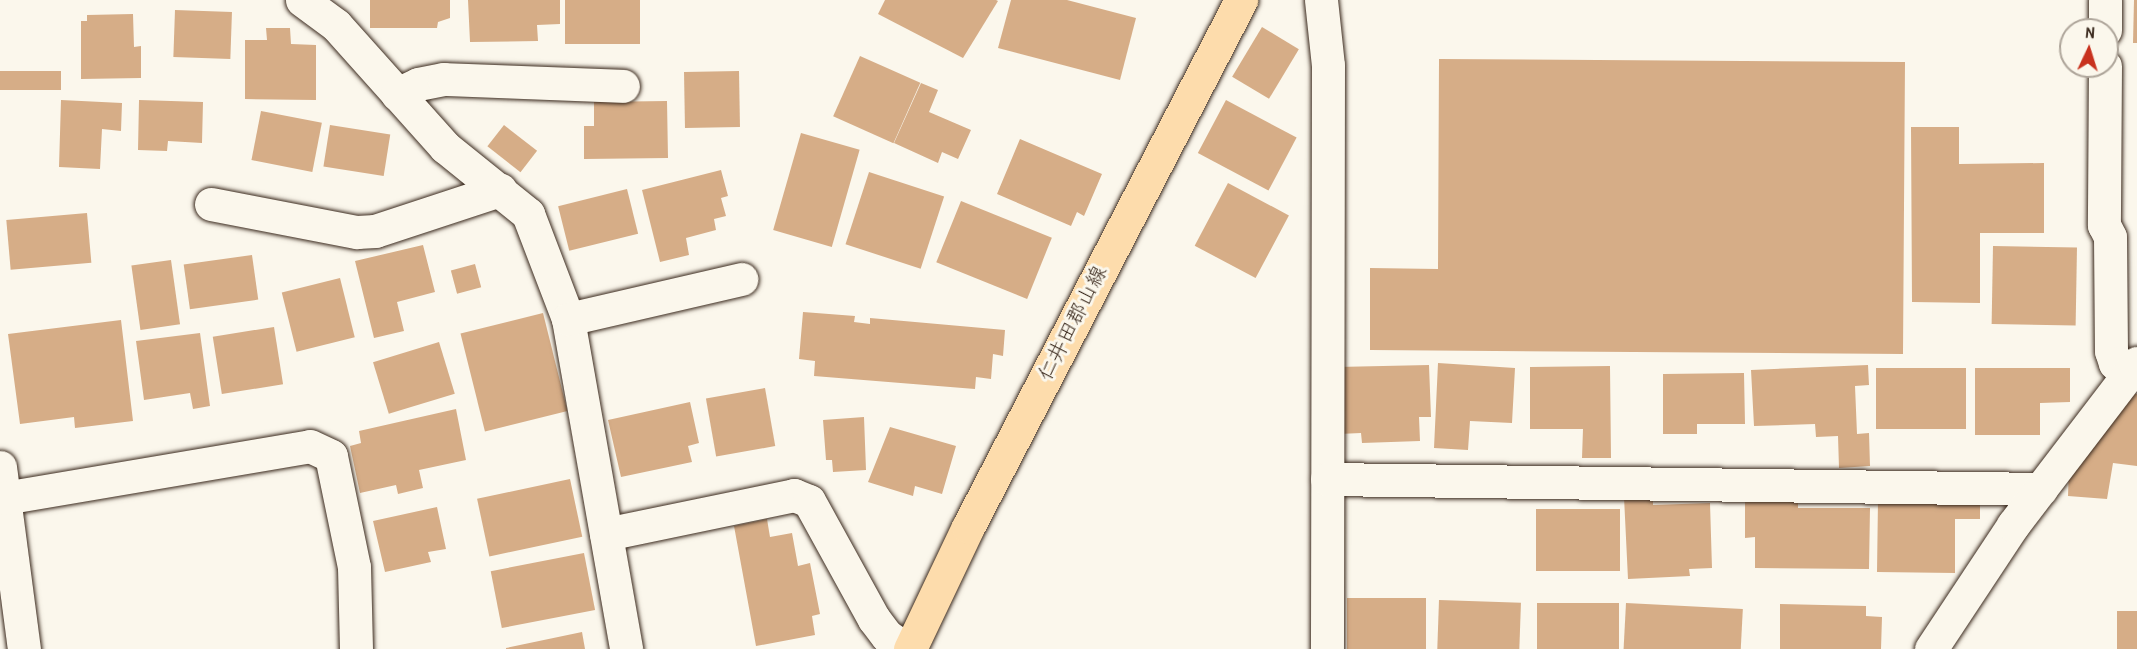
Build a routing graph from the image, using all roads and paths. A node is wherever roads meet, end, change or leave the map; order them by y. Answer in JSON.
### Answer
{"nodes":[{"id":1,"x":303,"y":0,"type":"edge"},
{"id":2,"x":1241,"y":0,"type":"edge"},
{"id":3,"x":1321,"y":0,"type":"edge"},
{"id":4,"x":2105,"y":0,"type":"edge"},
{"id":5,"x":2105,"y":18,"type":"edge"},
{"id":6,"x":2105,"y":78,"type":"edge"},
{"id":7,"x":623,"y":86,"type":"dead end"},
{"id":8,"x":397,"y":94,"type":"junction"},
{"id":9,"x":500,"y":190,"type":"junction"},
{"id":10,"x":211,"y":204,"type":"dead end"},
{"id":11,"x":741,"y":279,"type":"dead end"},
{"id":12,"x":568,"y":319,"type":"junction"},
{"id":13,"x":2135,"y":367,"type":"edge"},
{"id":14,"x":1327,"y":479,"type":"junction"},
{"id":15,"x":2,"y":482,"type":"edge"},
{"id":16,"x":2041,"y":489,"type":"junction"},
{"id":17,"x":606,"y":534,"type":"junction"},
{"id":18,"x":24,"y":649,"type":"edge"},
{"id":19,"x":356,"y":649,"type":"edge"},
{"id":20,"x":626,"y":649,"type":"edge"},
{"id":21,"x":908,"y":649,"type":"edge"},
{"id":22,"x":1327,"y":649,"type":"edge"},
{"id":23,"x":1931,"y":649,"type":"edge"}],
"edges":[{"from":1,"to":8,"type":"street"},
{"from":2,"to":21,"type":"main road","name":"仁井田郡山線"},
{"from":3,"to":14,"type":"street"},
{"from":4,"to":5,"type":"street"},
{"from":6,"to":13,"type":"street"},
{"from":7,"to":8,"type":"street"},
{"from":8,"to":9,"type":"street"},
{"from":9,"to":10,"type":"street"},
{"from":9,"to":12,"type":"street"},
{"from":11,"to":12,"type":"street"},
{"from":12,"to":17,"type":"street"},
{"from":13,"to":16,"type":"street"},
{"from":14,"to":16,"type":"street"},
{"from":14,"to":22,"type":"street"},
{"from":15,"to":18,"type":"street"},
{"from":15,"to":19,"type":"street"},
{"from":16,"to":23,"type":"street"},
{"from":17,"to":20,"type":"street"},
{"from":17,"to":21,"type":"street"}]}
